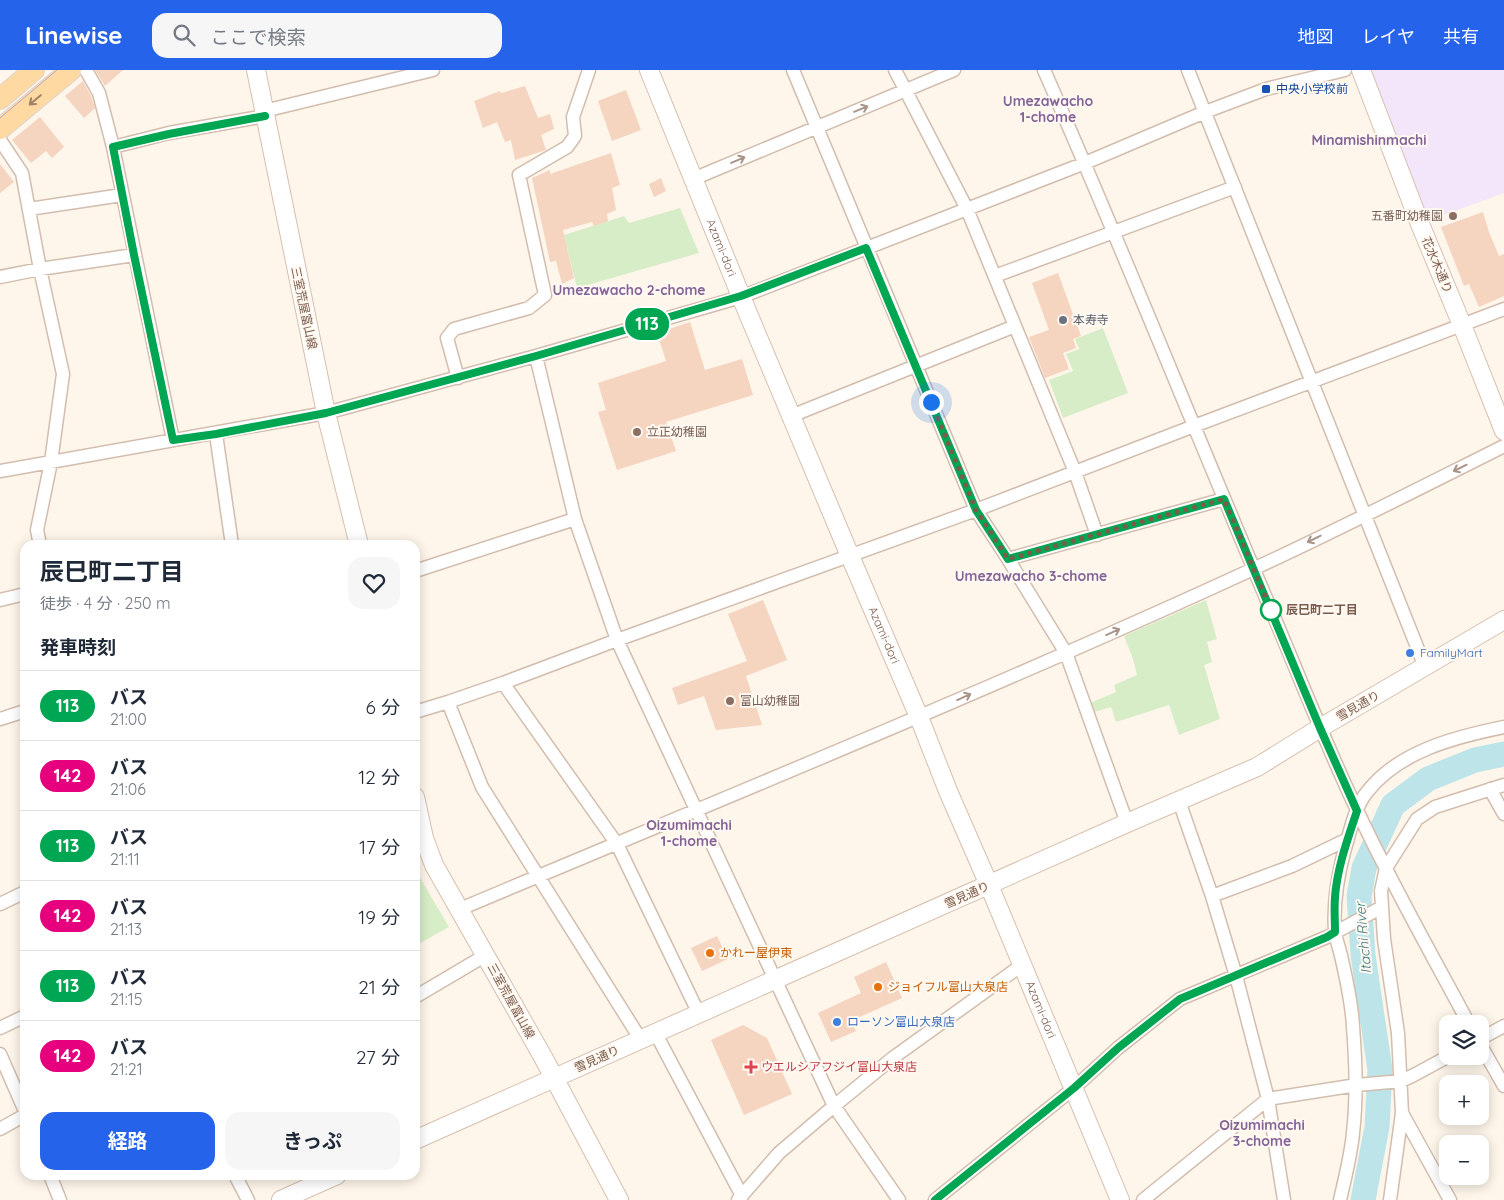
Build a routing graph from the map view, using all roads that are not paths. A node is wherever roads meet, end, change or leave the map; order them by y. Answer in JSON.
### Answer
{"nodes":[{"id":1,"x":34,"y":70,"type":"edge"},
{"id":2,"x":70,"y":70,"type":"edge"},
{"id":3,"x":86,"y":70,"type":"edge"},
{"id":4,"x":256,"y":70,"type":"edge"},
{"id":5,"x":430,"y":70,"type":"edge"},
{"id":6,"x":589,"y":70,"type":"edge"},
{"id":7,"x":649,"y":70,"type":"edge"},
{"id":8,"x":793,"y":70,"type":"edge"},
{"id":9,"x":896,"y":70,"type":"edge"},
{"id":10,"x":954,"y":70,"type":"edge"},
{"id":11,"x":1044,"y":70,"type":"edge"},
{"id":12,"x":1188,"y":70,"type":"edge"},
{"id":13,"x":1345,"y":70,"type":"edge"},
{"id":14,"x":1361,"y":70,"type":"edge"},
{"id":15,"x":906,"y":91,"type":"junction"},
{"id":16,"x":0,"y":99,"type":"edge"},
{"id":17,"x":1205,"y":112,"type":"junction"},
{"id":18,"x":264,"y":114,"type":"junction"},
{"id":19,"x":817,"y":127,"type":"junction"},
{"id":20,"x":0,"y":129,"type":"edge"},
{"id":21,"x":0,"y":140,"type":"edge"},
{"id":22,"x":113,"y":147,"type":"junction"},
{"id":23,"x":1085,"y":163,"type":"junction"},
{"id":24,"x":693,"y":179,"type":"junction"},
{"id":25,"x":1235,"y":187,"type":"junction"},
{"id":26,"x":122,"y":195,"type":"junction"},
{"id":27,"x":29,"y":209,"type":"junction"},
{"id":28,"x":967,"y":209,"type":"junction"},
{"id":29,"x":1114,"y":232,"type":"junction"},
{"id":30,"x":866,"y":248,"type":"junction"},
{"id":31,"x":134,"y":255,"type":"junction"},
{"id":32,"x":40,"y":269,"type":"junction"},
{"id":33,"x":994,"y":276,"type":"junction"},
{"id":34,"x":0,"y":277,"type":"edge"},
{"id":35,"x":741,"y":296,"type":"junction"},
{"id":36,"x":1504,"y":309,"type":"edge"},
{"id":37,"x":1462,"y":325,"type":"junction"},
{"id":38,"x":1015,"y":326,"type":"junction"},
{"id":39,"x":536,"y":356,"type":"junction"},
{"id":40,"x":916,"y":366,"type":"junction"},
{"id":41,"x":458,"y":378,"type":"junction"},
{"id":42,"x":1312,"y":382,"type":"junction"},
{"id":43,"x":326,"y":413,"type":"junction"},
{"id":44,"x":791,"y":416,"type":"junction"},
{"id":45,"x":1194,"y":426,"type":"junction"},
{"id":46,"x":1504,"y":431,"type":"edge"},
{"id":47,"x":216,"y":434,"type":"junction"},
{"id":48,"x":173,"y":440,"type":"junction"},
{"id":49,"x":1504,"y":446,"type":"edge"},
{"id":50,"x":51,"y":462,"type":"junction"},
{"id":51,"x":0,"y":471,"type":"edge"},
{"id":52,"x":1075,"y":472,"type":"junction"},
{"id":53,"x":1224,"y":499,"type":"junction"},
{"id":54,"x":976,"y":510,"type":"junction"},
{"id":55,"x":1365,"y":515,"type":"junction"},
{"id":56,"x":575,"y":518,"type":"junction"},
{"id":57,"x":1097,"y":535,"type":"junction"},
{"id":58,"x":39,"y":540,"type":"edge"},
{"id":59,"x":231,"y":540,"type":"edge"},
{"id":60,"x":358,"y":540,"type":"edge"},
{"id":61,"x":850,"y":556,"type":"junction"},
{"id":62,"x":1008,"y":559,"type":"junction"},
{"id":63,"x":420,"y":569,"type":"edge"},
{"id":64,"x":1253,"y":569,"type":"junction"},
{"id":65,"x":20,"y":595,"type":"edge"},
{"id":66,"x":0,"y":600,"type":"edge"},
{"id":67,"x":1504,"y":620,"type":"edge"},
{"id":68,"x":617,"y":640,"type":"junction"},
{"id":69,"x":1066,"y":653,"type":"junction"},
{"id":70,"x":1425,"y":667,"type":"junction"},
{"id":71,"x":503,"y":683,"type":"junction"},
{"id":72,"x":448,"y":702,"type":"junction"},
{"id":73,"x":420,"y":710,"type":"edge"},
{"id":74,"x":20,"y":713,"type":"edge"},
{"id":75,"x":919,"y":717,"type":"junction"},
{"id":76,"x":0,"y":719,"type":"edge"},
{"id":77,"x":1504,"y":727,"type":"edge"},
{"id":78,"x":1320,"y":728,"type":"junction"},
{"id":79,"x":1504,"y":785,"type":"edge"},
{"id":80,"x":1490,"y":789,"type":"junction"},
{"id":81,"x":1179,"y":802,"type":"junction"},
{"id":82,"x":696,"y":810,"type":"junction"},
{"id":83,"x":1357,"y":811,"type":"junction"},
{"id":84,"x":1504,"y":814,"type":"edge"},
{"id":85,"x":420,"y":820,"type":"edge"},
{"id":86,"x":1127,"y":824,"type":"junction"},
{"id":87,"x":1348,"y":839,"type":"junction"},
{"id":88,"x":617,"y":844,"type":"junction"},
{"id":89,"x":1386,"y":868,"type":"junction"},
{"id":90,"x":539,"y":876,"type":"junction"},
{"id":91,"x":989,"y":885,"type":"junction"},
{"id":92,"x":20,"y":894,"type":"edge"},
{"id":93,"x":1212,"y":896,"type":"junction"},
{"id":94,"x":0,"y":904,"type":"edge"},
{"id":95,"x":1380,"y":908,"type":"junction"},
{"id":96,"x":460,"y":909,"type":"junction"},
{"id":97,"x":1335,"y":932,"type":"junction"},
{"id":98,"x":486,"y":955,"type":"junction"},
{"id":99,"x":1022,"y":965,"type":"junction"},
{"id":100,"x":1236,"y":976,"type":"junction"},
{"id":101,"x":776,"y":981,"type":"junction"},
{"id":102,"x":420,"y":994,"type":"edge"},
{"id":103,"x":699,"y":1014,"type":"junction"},
{"id":104,"x":1464,"y":1015,"type":"edge"},
{"id":105,"x":20,"y":1018,"type":"edge"},
{"id":106,"x":1504,"y":1026,"type":"edge"},
{"id":107,"x":0,"y":1028,"type":"edge"},
{"id":108,"x":1489,"y":1035,"type":"edge"},
{"id":109,"x":648,"y":1037,"type":"junction"},
{"id":110,"x":0,"y":1054,"type":"edge"},
{"id":111,"x":1489,"y":1060,"type":"edge"},
{"id":112,"x":1439,"y":1061,"type":"edge"},
{"id":113,"x":554,"y":1078,"type":"junction"},
{"id":114,"x":1397,"y":1081,"type":"junction"},
{"id":115,"x":1357,"y":1085,"type":"junction"},
{"id":116,"x":1504,"y":1086,"type":"edge"},
{"id":117,"x":1074,"y":1088,"type":"junction"},
{"id":118,"x":1268,"y":1099,"type":"junction"},
{"id":119,"x":20,"y":1100,"type":"edge"},
{"id":120,"x":834,"y":1106,"type":"junction"},
{"id":121,"x":1402,"y":1113,"type":"junction"},
{"id":122,"x":20,"y":1118,"type":"edge"},
{"id":123,"x":0,"y":1129,"type":"edge"},
{"id":124,"x":420,"y":1138,"type":"edge"},
{"id":125,"x":52,"y":1180,"type":"edge"},
{"id":126,"x":238,"y":1180,"type":"edge"},
{"id":127,"x":326,"y":1180,"type":"edge"},
{"id":128,"x":740,"y":1198,"type":"edge"},
{"id":129,"x":60,"y":1200,"type":"edge"},
{"id":130,"x":248,"y":1200,"type":"edge"},
{"id":131,"x":282,"y":1200,"type":"edge"},
{"id":132,"x":619,"y":1200,"type":"edge"},
{"id":133,"x":899,"y":1200,"type":"edge"},
{"id":134,"x":935,"y":1200,"type":"edge"},
{"id":135,"x":1120,"y":1200,"type":"edge"},
{"id":136,"x":1143,"y":1200,"type":"edge"},
{"id":137,"x":1284,"y":1200,"type":"edge"},
{"id":138,"x":1340,"y":1200,"type":"edge"},
{"id":139,"x":1390,"y":1200,"type":"edge"},
{"id":140,"x":1450,"y":1200,"type":"edge"}],
"edges":[{"from":1,"to":16,"type":"main road"},
{"from":2,"to":20,"type":"main road","one_way":true},
{"from":3,"to":22,"type":"street"},
{"from":4,"to":18,"type":"street","name":"三室荒屋富山線"},
{"from":5,"to":18,"type":"street"},
{"from":6,"to":41,"type":"street"},
{"from":7,"to":24,"type":"street","name":"Azami-dori"},
{"from":8,"to":19,"type":"street"},
{"from":9,"to":15,"type":"street"},
{"from":10,"to":15,"type":"street"},
{"from":11,"to":23,"type":"street"},
{"from":12,"to":17,"type":"street"},
{"from":13,"to":17,"type":"street"},
{"from":14,"to":37,"type":"street","name":"花水木通り"},
{"from":19,"to":15,"type":"street","one_way":true},
{"from":15,"to":28,"type":"street"},
{"from":17,"to":23,"type":"street"},
{"from":17,"to":25,"type":"street"},
{"from":18,"to":22,"type":"street"},
{"from":18,"to":43,"type":"street","name":"三室荒屋富山線"},
{"from":24,"to":19,"type":"street","one_way":true},
{"from":19,"to":30,"type":"street"},
{"from":21,"to":27,"type":"street"},
{"from":22,"to":26,"type":"street"},
{"from":23,"to":28,"type":"street"},
{"from":23,"to":29,"type":"street"},
{"from":24,"to":35,"type":"street","name":"Azami-dori"},
{"from":25,"to":29,"type":"street"},
{"from":25,"to":42,"type":"street"},
{"from":26,"to":27,"type":"street"},
{"from":26,"to":31,"type":"street"},
{"from":27,"to":32,"type":"street"},
{"from":28,"to":30,"type":"street"},
{"from":28,"to":33,"type":"street"},
{"from":29,"to":33,"type":"street"},
{"from":29,"to":45,"type":"street"},
{"from":30,"to":35,"type":"street"},
{"from":30,"to":40,"type":"street"},
{"from":31,"to":32,"type":"street"},
{"from":31,"to":48,"type":"street"},
{"from":32,"to":34,"type":"street"},
{"from":32,"to":50,"type":"street"},
{"from":33,"to":38,"type":"street"},
{"from":35,"to":39,"type":"street"},
{"from":35,"to":44,"type":"street","name":"Azami-dori"},
{"from":36,"to":37,"type":"street"},
{"from":37,"to":42,"type":"street"},
{"from":37,"to":46,"type":"street","name":"花水木通り"},
{"from":38,"to":40,"type":"street"},
{"from":38,"to":52,"type":"street"},
{"from":39,"to":41,"type":"street"},
{"from":39,"to":56,"type":"street"},
{"from":40,"to":44,"type":"street"},
{"from":40,"to":54,"type":"street"},
{"from":41,"to":43,"type":"street"},
{"from":42,"to":45,"type":"street"},
{"from":42,"to":55,"type":"street"},
{"from":43,"to":47,"type":"street"},
{"from":43,"to":60,"type":"street","name":"三室荒屋富山線"},
{"from":44,"to":61,"type":"street","name":"Azami-dori"},
{"from":45,"to":52,"type":"street"},
{"from":45,"to":53,"type":"street"},
{"from":47,"to":48,"type":"street"},
{"from":47,"to":59,"type":"street"},
{"from":48,"to":50,"type":"street"},
{"from":49,"to":55,"type":"street","one_way":true},
{"from":50,"to":51,"type":"street"},
{"from":50,"to":58,"type":"street"},
{"from":52,"to":54,"type":"street"},
{"from":52,"to":57,"type":"street"},
{"from":53,"to":57,"type":"street"},
{"from":53,"to":64,"type":"street"},
{"from":54,"to":61,"type":"street"},
{"from":54,"to":62,"type":"street"},
{"from":55,"to":64,"type":"street","one_way":true},
{"from":55,"to":70,"type":"street"},
{"from":56,"to":63,"type":"street"},
{"from":56,"to":68,"type":"street"},
{"from":57,"to":62,"type":"street"},
{"from":61,"to":68,"type":"street"},
{"from":61,"to":75,"type":"street","name":"Azami-dori"},
{"from":62,"to":69,"type":"street"},
{"from":69,"to":64,"type":"street","one_way":true},
{"from":64,"to":78,"type":"street"},
{"from":65,"to":66,"type":"street"},
{"from":67,"to":70,"type":"street","name":"雪見通り"},
{"from":68,"to":71,"type":"street"},
{"from":68,"to":82,"type":"street"},
{"from":75,"to":69,"type":"street","one_way":true},
{"from":69,"to":86,"type":"street"},
{"from":70,"to":78,"type":"street","name":"雪見通り"},
{"from":71,"to":72,"type":"street"},
{"from":71,"to":88,"type":"street"},
{"from":72,"to":73,"type":"street"},
{"from":72,"to":90,"type":"street"},
{"from":74,"to":76,"type":"street"},
{"from":75,"to":82,"type":"street"},
{"from":75,"to":91,"type":"street","name":"Azami-dori"},
{"from":77,"to":83,"type":"street"},
{"from":78,"to":81,"type":"street","name":"雪見通り"},
{"from":78,"to":83,"type":"street"},
{"from":79,"to":80,"type":"street"},
{"from":80,"to":84,"type":"street"},
{"from":80,"to":89,"type":"street"},
{"from":81,"to":86,"type":"street","name":"雪見通り"},
{"from":81,"to":93,"type":"street"},
{"from":82,"to":88,"type":"street"},
{"from":82,"to":101,"type":"street"},
{"from":83,"to":87,"type":"street"},
{"from":83,"to":89,"type":"street"},
{"from":85,"to":96,"type":"street","name":"三室荒屋富山線"},
{"from":86,"to":91,"type":"street","name":"雪見通り"},
{"from":87,"to":93,"type":"street"},
{"from":87,"to":97,"type":"street"},
{"from":88,"to":90,"type":"street"},
{"from":88,"to":103,"type":"street"},
{"from":89,"to":95,"type":"street"},
{"from":89,"to":104,"type":"street"},
{"from":90,"to":96,"type":"street"},
{"from":90,"to":109,"type":"street"},
{"from":91,"to":99,"type":"street","name":"Azami-dori"},
{"from":91,"to":101,"type":"street","name":"雪見通り"},
{"from":92,"to":94,"type":"street"},
{"from":93,"to":100,"type":"street"},
{"from":95,"to":97,"type":"street"},
{"from":95,"to":114,"type":"street"},
{"from":96,"to":98,"type":"street","name":"三室荒屋富山線"},
{"from":97,"to":100,"type":"street"},
{"from":97,"to":115,"type":"street"},
{"from":98,"to":102,"type":"street"},
{"from":98,"to":113,"type":"street","name":"三室荒屋富山線"},
{"from":99,"to":117,"type":"street","name":"Azami-dori"},
{"from":99,"to":120,"type":"street"},
{"from":100,"to":117,"type":"street"},
{"from":100,"to":118,"type":"street"},
{"from":101,"to":103,"type":"street","name":"雪見通り"},
{"from":101,"to":120,"type":"street"},
{"from":103,"to":109,"type":"street","name":"雪見通り"},
{"from":105,"to":107,"type":"street"},
{"from":106,"to":108,"type":"street"},
{"from":109,"to":113,"type":"street","name":"雪見通り"},
{"from":109,"to":128,"type":"street"},
{"from":110,"to":119,"type":"street"},
{"from":111,"to":116,"type":"street"},
{"from":112,"to":114,"type":"street"},
{"from":113,"to":124,"type":"street","name":"雪見通り"},
{"from":113,"to":132,"type":"street","name":"三室荒屋富山線"},
{"from":114,"to":115,"type":"street"},
{"from":114,"to":121,"type":"street"},
{"from":115,"to":118,"type":"street"},
{"from":115,"to":138,"type":"street"},
{"from":117,"to":134,"type":"street"},
{"from":117,"to":135,"type":"street","name":"Azami-dori"},
{"from":118,"to":136,"type":"street"},
{"from":118,"to":137,"type":"street"},
{"from":120,"to":128,"type":"street"},
{"from":120,"to":133,"type":"street"},
{"from":121,"to":139,"type":"street"},
{"from":121,"to":140,"type":"street"},
{"from":122,"to":123,"type":"street"},
{"from":125,"to":129,"type":"street"},
{"from":126,"to":130,"type":"street"},
{"from":127,"to":131,"type":"street"}]}
